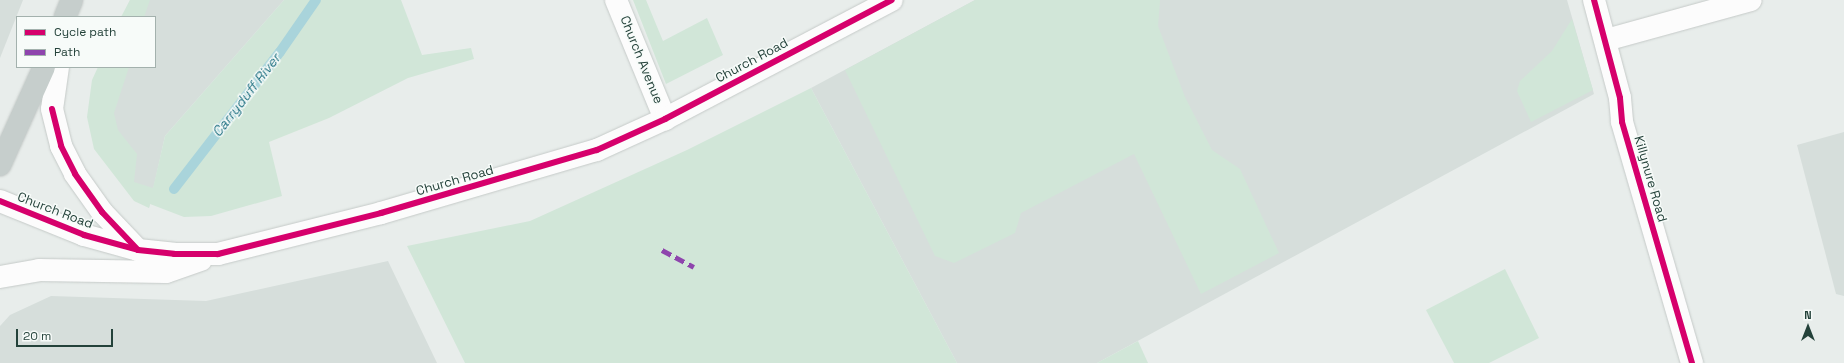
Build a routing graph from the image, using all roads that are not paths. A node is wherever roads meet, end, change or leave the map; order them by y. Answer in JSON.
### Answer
{"nodes":[{"id":1,"x":616,"y":0,"type":"edge"},
{"id":2,"x":892,"y":0,"type":"edge"},
{"id":3,"x":1594,"y":0,"type":"edge"},
{"id":4,"x":1751,"y":0,"type":"edge"},
{"id":5,"x":1606,"y":40,"type":"junction"},
{"id":6,"x":44,"y":68,"type":"edge"},
{"id":7,"x":58,"y":68,"type":"edge"},
{"id":8,"x":665,"y":119,"type":"junction"},
{"id":9,"x":0,"y":165,"type":"edge"},
{"id":10,"x":0,"y":201,"type":"edge"},
{"id":11,"x":138,"y":250,"type":"junction"},
{"id":12,"x":218,"y":254,"type":"junction"},
{"id":13,"x":0,"y":277,"type":"edge"},
{"id":14,"x":1692,"y":363,"type":"edge"}],
"edges":[{"from":1,"to":8,"type":"main road","name":"Church Avenue"},
{"from":2,"to":8,"type":"main road","name":"Church Road"},
{"from":3,"to":5,"type":"main road","name":"Killynure Road"},
{"from":4,"to":5,"type":"main road"},
{"from":5,"to":14,"type":"main road","name":"Killynure Road"},
{"from":6,"to":9,"type":"highway"},
{"from":7,"to":11,"type":"main road"},
{"from":8,"to":12,"type":"main road","name":"Church Road"},
{"from":10,"to":11,"type":"main road","name":"Church Road"},
{"from":11,"to":12,"type":"main road","name":"Church Road"},
{"from":12,"to":13,"type":"main road"}]}
